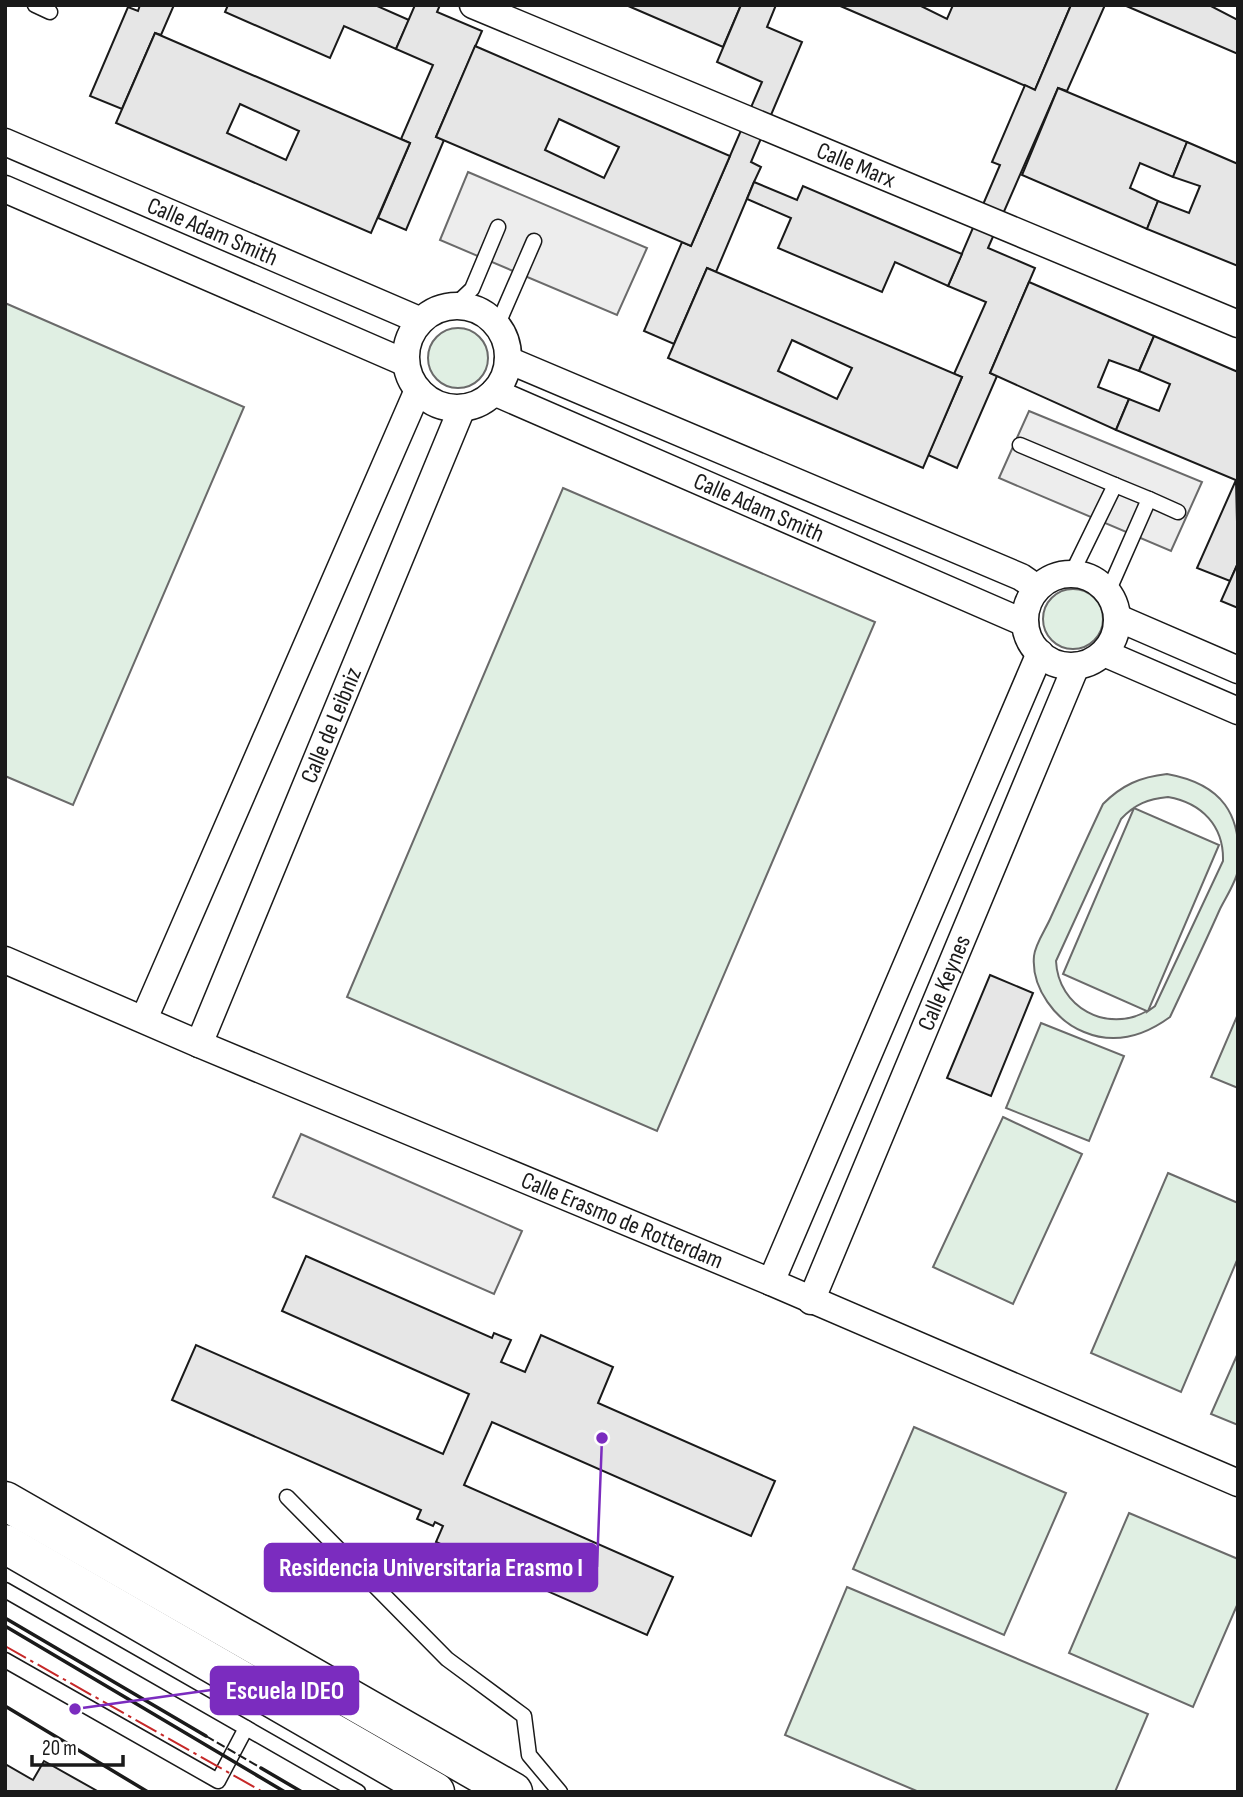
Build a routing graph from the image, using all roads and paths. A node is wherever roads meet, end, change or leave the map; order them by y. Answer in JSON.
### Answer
{"nodes":[{"id":1,"x":35,"y":5,"type":"edge"},
{"id":2,"x":473,"y":5,"type":"edge"},
{"id":3,"x":50,"y":12,"type":"dead end"},
{"id":4,"x":5,"y":142,"type":"edge"},
{"id":5,"x":5,"y":189,"type":"edge"},
{"id":6,"x":498,"y":227,"type":"dead end"},
{"id":7,"x":534,"y":242,"type":"dead end"},
{"id":8,"x":454,"y":306,"type":"junction"},
{"id":9,"x":419,"y":320,"type":"junction"},
{"id":10,"x":1238,"y":324,"type":"edge"},
{"id":11,"x":497,"y":326,"type":"junction"},
{"id":12,"x":508,"y":360,"type":"junction"},
{"id":13,"x":406,"y":363,"type":"junction"},
{"id":14,"x":418,"y":390,"type":"junction"},
{"id":15,"x":494,"y":392,"type":"junction"},
{"id":16,"x":461,"y":408,"type":"junction"},
{"id":17,"x":1020,"y":445,"type":"dead end"},
{"id":18,"x":1115,"y":485,"type":"junction"},
{"id":19,"x":1149,"y":499,"type":"junction"},
{"id":20,"x":1178,"y":512,"type":"dead end"},
{"id":21,"x":1072,"y":573,"type":"junction"},
{"id":22,"x":1037,"y":588,"type":"junction"},
{"id":23,"x":1108,"y":592,"type":"junction"},
{"id":24,"x":1118,"y":618,"type":"junction"},
{"id":25,"x":1025,"y":623,"type":"junction"},
{"id":26,"x":1040,"y":653,"type":"junction"},
{"id":27,"x":1104,"y":653,"type":"junction"},
{"id":28,"x":1076,"y":666,"type":"junction"},
{"id":29,"x":1238,"y":670,"type":"edge"},
{"id":30,"x":1238,"y":711,"type":"edge"},
{"id":31,"x":5,"y":960,"type":"edge"},
{"id":32,"x":144,"y":1019,"type":"junction"},
{"id":33,"x":199,"y":1044,"type":"junction"},
{"id":34,"x":771,"y":1282,"type":"junction"},
{"id":35,"x":811,"y":1301,"type":"junction"},
{"id":36,"x":1238,"y":1483,"type":"edge"},
{"id":37,"x":287,"y":1497,"type":"dead end"},
{"id":38,"x":5,"y":1501,"type":"edge"},
{"id":39,"x":5,"y":1544,"type":"edge"},
{"id":40,"x":5,"y":1590,"type":"edge"},
{"id":41,"x":5,"y":1660,"type":"edge"},
{"id":42,"x":246,"y":1728,"type":"junction"},
{"id":43,"x":218,"y":1781,"type":"junction"},
{"id":44,"x":230,"y":1792,"type":"edge"},
{"id":45,"x":358,"y":1792,"type":"edge"},
{"id":46,"x":435,"y":1792,"type":"edge"},
{"id":47,"x":513,"y":1792,"type":"edge"},
{"id":48,"x":560,"y":1792,"type":"edge"}],
"edges":[{"from":1,"to":3,"type":"lane"},
{"from":2,"to":10,"type":"street","name":"Calle Marx"},
{"from":4,"to":9,"type":"street","name":"Calle Adam Smith"},
{"from":5,"to":13,"type":"street","name":"Calle Adam Smith"},
{"from":6,"to":8,"type":"lane"},
{"from":7,"to":11,"type":"lane"},
{"from":8,"to":9,"type":"street"},
{"from":8,"to":11,"type":"street"},
{"from":9,"to":13,"type":"street"},
{"from":11,"to":12,"type":"street"},
{"from":12,"to":15,"type":"street"},
{"from":12,"to":22,"type":"street","name":"Calle Adam Smith"},
{"from":13,"to":14,"type":"street"},
{"from":14,"to":16,"type":"street"},
{"from":14,"to":32,"type":"street"},
{"from":15,"to":16,"type":"street"},
{"from":15,"to":25,"type":"street","name":"Calle Adam Smith"},
{"from":16,"to":33,"type":"street","name":"Calle de Leibniz"},
{"from":17,"to":18,"type":"lane"},
{"from":18,"to":19,"type":"lane"},
{"from":18,"to":21,"type":"lane"},
{"from":19,"to":20,"type":"lane"},
{"from":19,"to":23,"type":"lane"},
{"from":21,"to":22,"type":"street"},
{"from":21,"to":23,"type":"street"},
{"from":22,"to":25,"type":"street"},
{"from":23,"to":24,"type":"street"},
{"from":24,"to":27,"type":"street"},
{"from":24,"to":29,"type":"street"},
{"from":25,"to":26,"type":"street"},
{"from":26,"to":28,"type":"street"},
{"from":26,"to":34,"type":"street","name":"Calle Keynes"},
{"from":27,"to":28,"type":"street"},
{"from":27,"to":30,"type":"street"},
{"from":28,"to":35,"type":"street","name":"Calle Keynes"},
{"from":31,"to":32,"type":"street","name":"Calle Erasmo de Rotterdam"},
{"from":32,"to":33,"type":"street","name":"Calle Erasmo de Rotterdam"},
{"from":33,"to":34,"type":"street","name":"Calle Erasmo de Rotterdam"},
{"from":34,"to":35,"type":"street","name":"Calle Erasmo de Rotterdam"},
{"from":35,"to":36,"type":"street","name":"Calle Erasmo de Rotterdam"},
{"from":37,"to":48,"type":"lane"},
{"from":38,"to":47,"type":"highway"},
{"from":39,"to":46,"type":"highway"},
{"from":40,"to":42,"type":"lane"},
{"from":41,"to":43,"type":"lane"},
{"from":42,"to":43,"type":"lane"},
{"from":42,"to":45,"type":"lane"},
{"from":43,"to":44,"type":"lane"}]}
